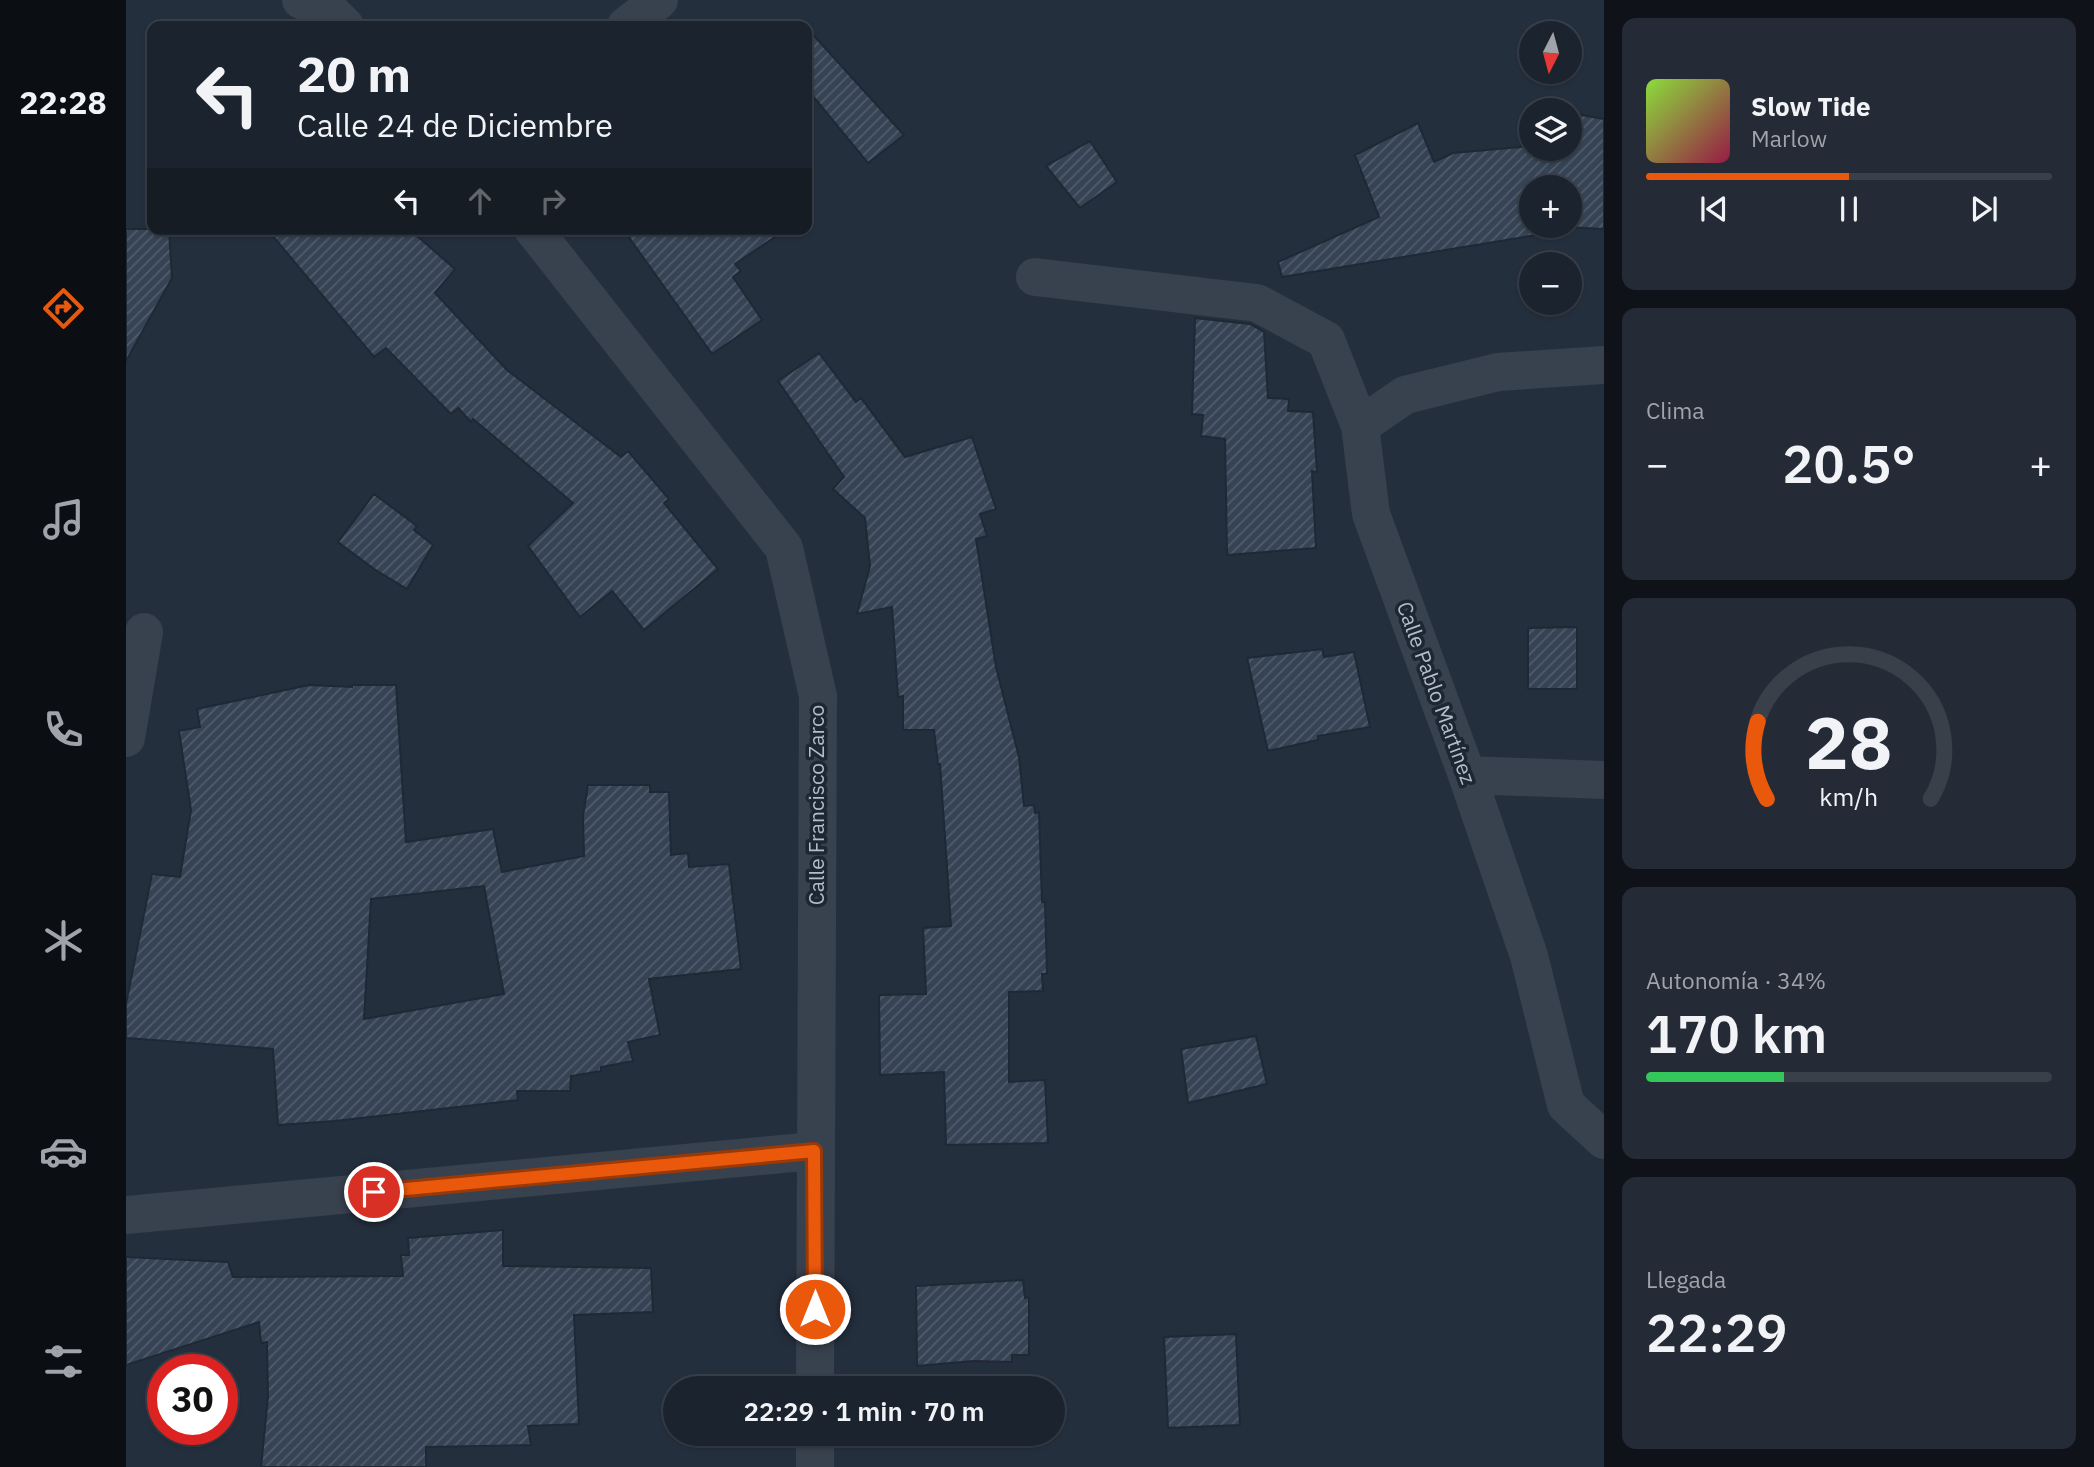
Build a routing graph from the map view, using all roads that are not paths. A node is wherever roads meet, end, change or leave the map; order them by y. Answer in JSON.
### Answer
{"nodes":[{"id":1,"x":301,"y":0,"type":"edge"},
{"id":2,"x":659,"y":0,"type":"edge"},
{"id":3,"x":340,"y":21,"type":"edge"},
{"id":4,"x":632,"y":21,"type":"edge"},
{"id":5,"x":538,"y":235,"type":"edge"},
{"id":6,"x":1035,"y":277,"type":"dead end"},
{"id":7,"x":1604,"y":365,"type":"edge"},
{"id":8,"x":1360,"y":426,"type":"junction"},
{"id":9,"x":144,"y":632,"type":"dead end"},
{"id":10,"x":126,"y":737,"type":"edge"},
{"id":11,"x":1467,"y":775,"type":"junction"},
{"id":12,"x":1604,"y":780,"type":"edge"},
{"id":13,"x":1604,"y":1140,"type":"edge"},
{"id":14,"x":814,"y":1151,"type":"junction"},
{"id":15,"x":126,"y":1215,"type":"edge"},
{"id":16,"x":815,"y":1376,"type":"edge"},
{"id":17,"x":815,"y":1446,"type":"edge"},
{"id":18,"x":815,"y":1467,"type":"edge"}],
"edges":[{"from":1,"to":3,"type":"street"},
{"from":2,"to":4,"type":"street"},
{"from":5,"to":14,"type":"street","name":"Calle Francisco Zarco"},
{"from":6,"to":8,"type":"street","name":"Calle Pablo Martínez"},
{"from":7,"to":8,"type":"street"},
{"from":8,"to":11,"type":"street","name":"Calle Pablo Martínez"},
{"from":9,"to":10,"type":"street"},
{"from":11,"to":12,"type":"street"},
{"from":11,"to":13,"type":"street","name":"Calle Pablo Martínez"},
{"from":14,"to":15,"type":"street"},
{"from":14,"to":16,"type":"street","name":"Calle Francisco Zarco"},
{"from":17,"to":18,"type":"street"}]}
